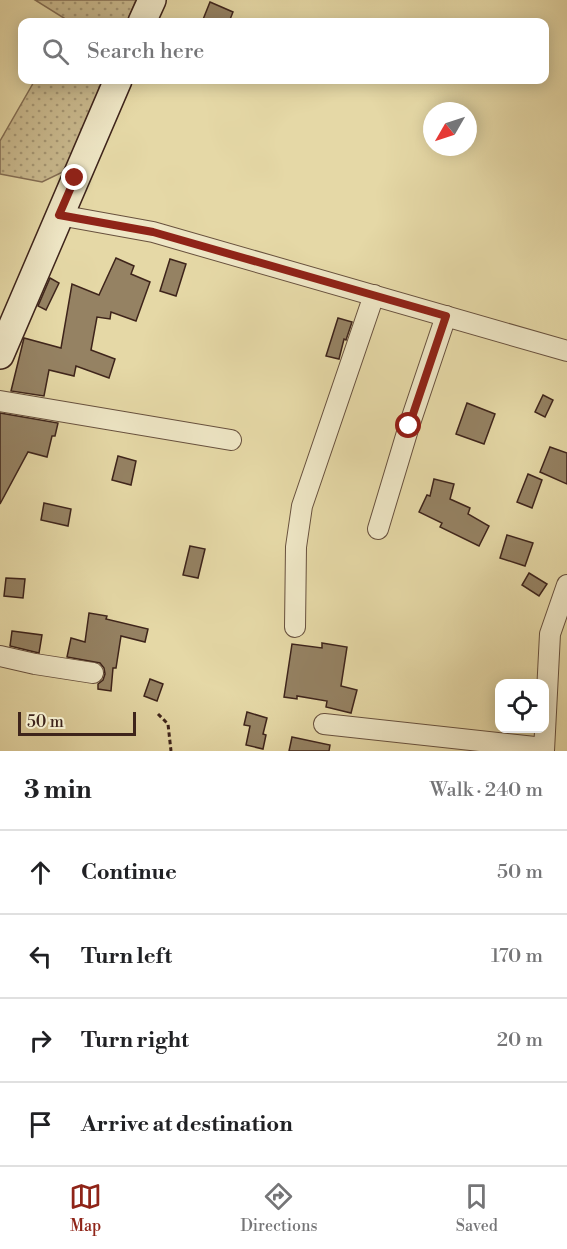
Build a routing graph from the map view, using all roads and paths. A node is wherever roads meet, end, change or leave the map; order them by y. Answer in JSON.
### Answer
{"nodes":[{"id":1,"x":152,"y":0,"type":"edge"},
{"id":2,"x":144,"y":18,"type":"edge"},
{"id":3,"x":116,"y":84,"type":"edge"},
{"id":4,"x":59,"y":215,"type":"junction"},
{"id":5,"x":374,"y":295,"type":"junction"},
{"id":6,"x":446,"y":316,"type":"junction"},
{"id":7,"x":567,"y":351,"type":"edge"},
{"id":8,"x":0,"y":355,"type":"edge"},
{"id":9,"x":0,"y":401,"type":"edge"},
{"id":10,"x":231,"y":440,"type":"dead end"},
{"id":11,"x":378,"y":529,"type":"dead end"},
{"id":12,"x":567,"y":585,"type":"edge"},
{"id":13,"x":295,"y":627,"type":"dead end"},
{"id":14,"x":0,"y":656,"type":"edge"},
{"id":15,"x":93,"y":673,"type":"dead end"},
{"id":16,"x":158,"y":714,"type":"dead end"},
{"id":17,"x":324,"y":724,"type":"dead end"},
{"id":18,"x":544,"y":750,"type":"edge"},
{"id":19,"x":171,"y":751,"type":"edge"}],
"edges":[{"from":1,"to":2,"type":"street"},
{"from":3,"to":4,"type":"street"},
{"from":4,"to":5,"type":"street"},
{"from":4,"to":8,"type":"street"},
{"from":5,"to":6,"type":"street"},
{"from":5,"to":13,"type":"street"},
{"from":6,"to":7,"type":"street"},
{"from":6,"to":11,"type":"street"},
{"from":9,"to":10,"type":"street"},
{"from":12,"to":18,"type":"street"},
{"from":14,"to":15,"type":"street"},
{"from":16,"to":19,"type":"path"},
{"from":17,"to":18,"type":"street"}]}
